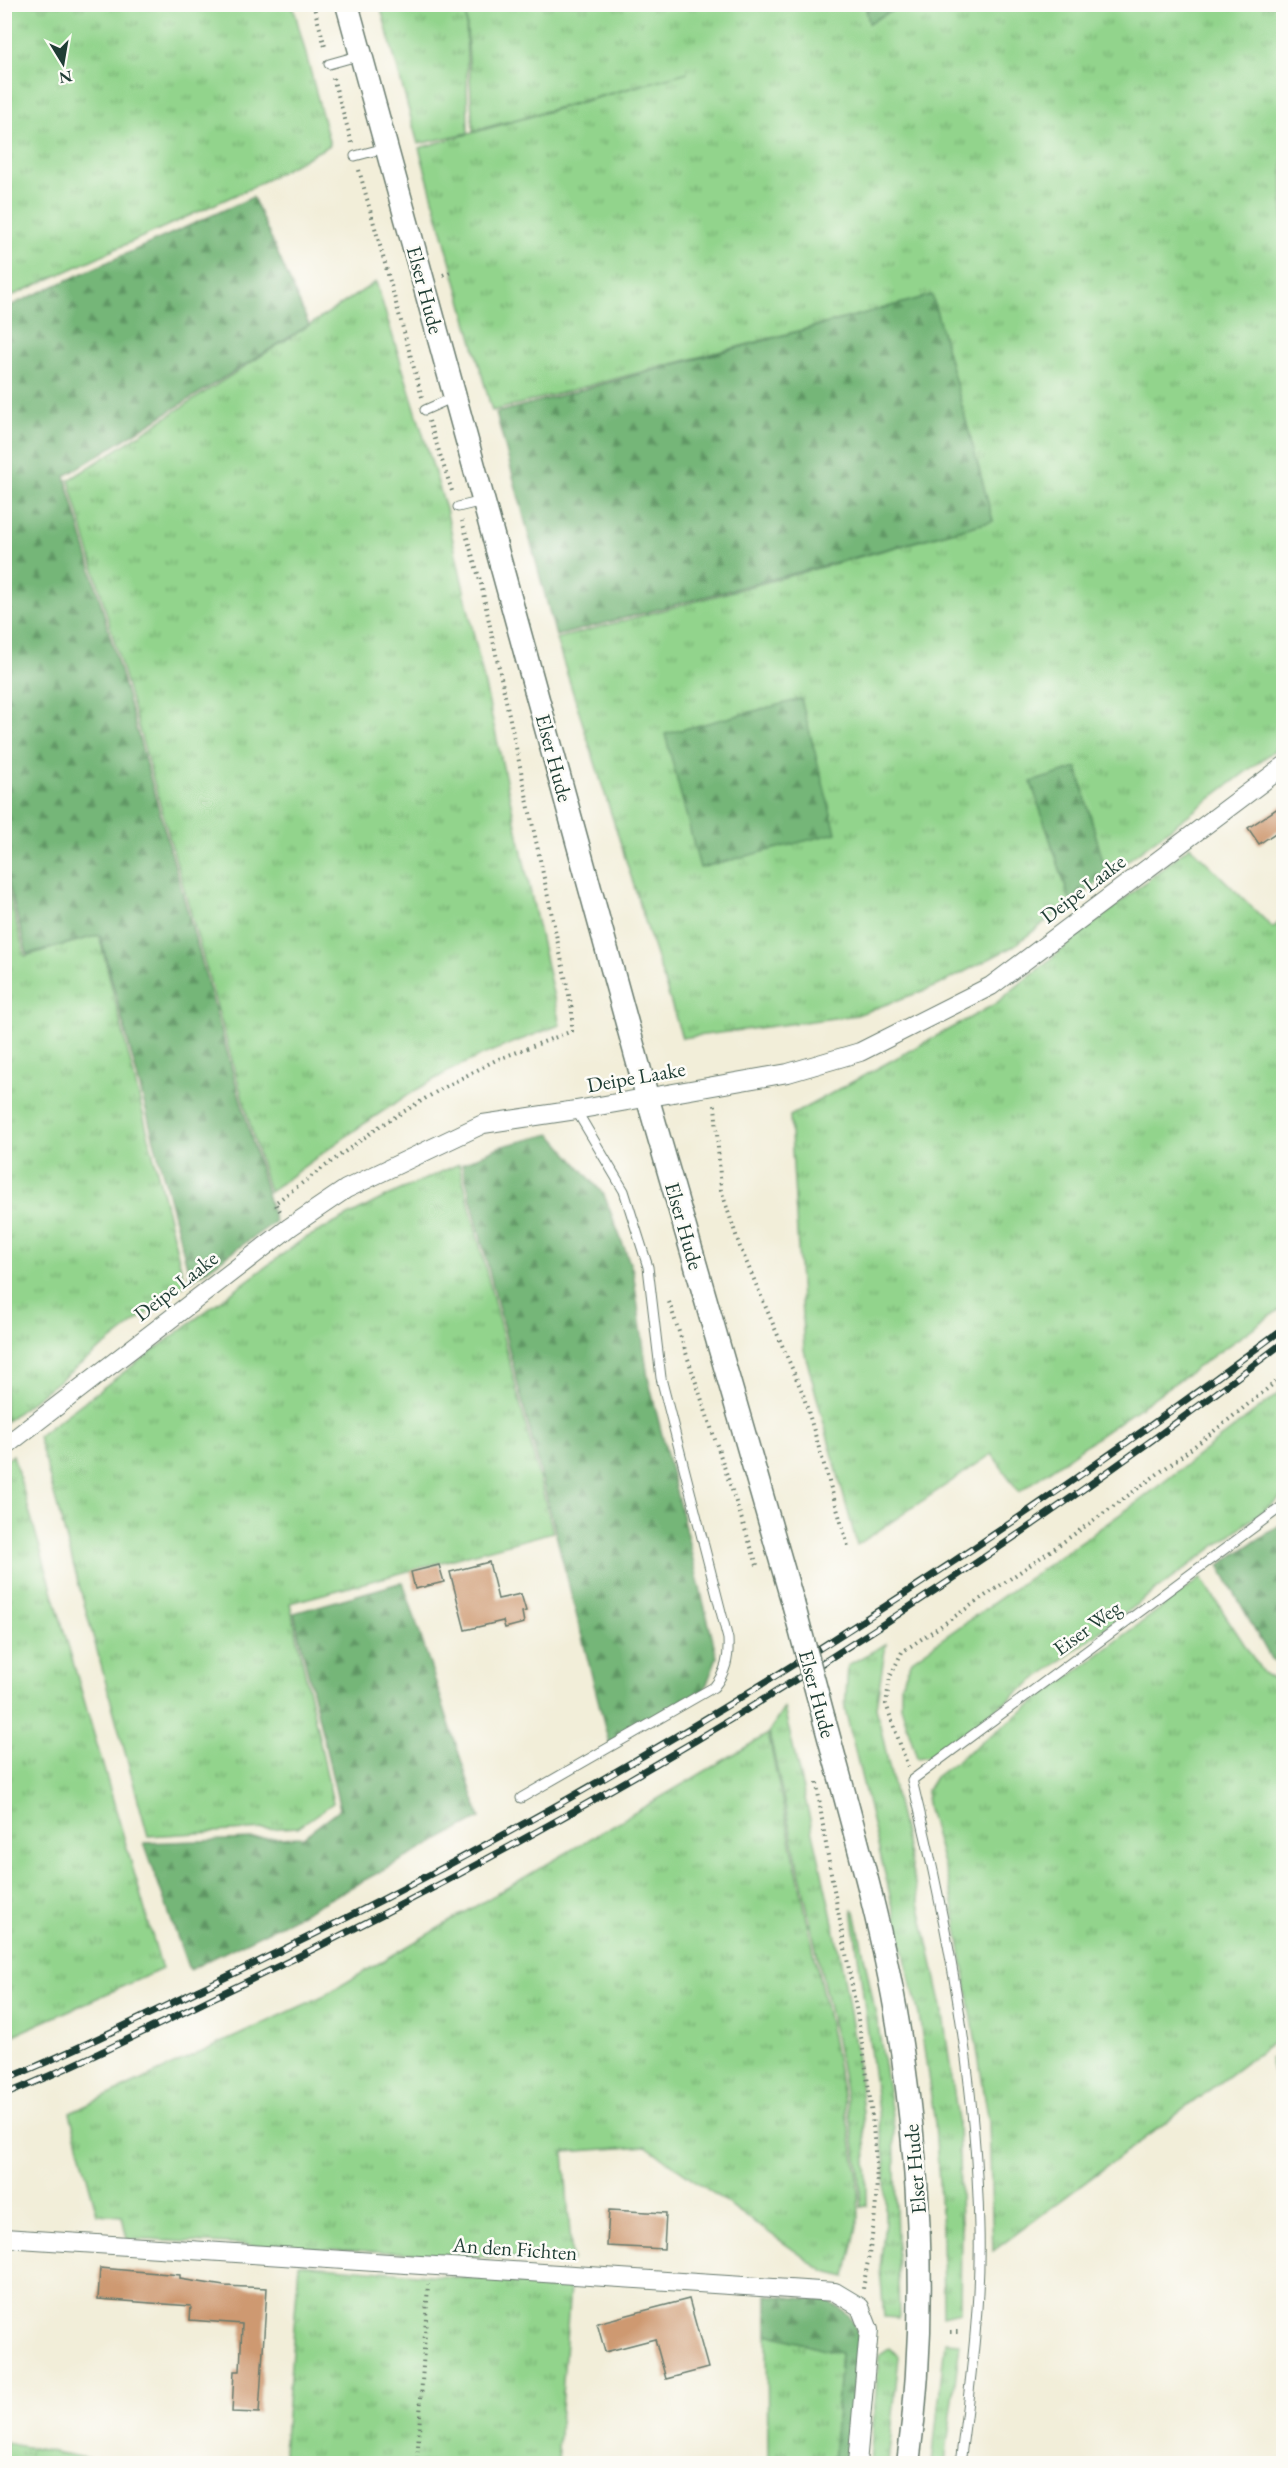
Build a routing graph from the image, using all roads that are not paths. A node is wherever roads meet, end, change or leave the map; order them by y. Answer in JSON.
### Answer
{"nodes":[{"id":1,"x":347,"y":4,"type":"edge"},
{"id":2,"x":361,"y":55,"type":"junction"},
{"id":3,"x":330,"y":64,"type":"road end"},
{"id":4,"x":386,"y":148,"type":"junction"},
{"id":5,"x":355,"y":156,"type":"road end"},
{"id":6,"x":454,"y":398,"type":"junction"},
{"id":7,"x":425,"y":410,"type":"road end"},
{"id":8,"x":483,"y":501,"type":"junction"},
{"id":9,"x":458,"y":507,"type":"road end"},
{"id":10,"x":1284,"y":766,"type":"edge"},
{"id":11,"x":647,"y":1096,"type":"junction"},
{"id":12,"x":576,"y":1110,"type":"junction"},
{"id":13,"x":4,"y":1447,"type":"edge"},
{"id":14,"x":1284,"y":1505,"type":"edge"},
{"id":15,"x":521,"y":1798,"type":"dead end"},
{"id":16,"x":4,"y":2238,"type":"edge"},
{"id":17,"x":858,"y":2463,"type":"edge"},
{"id":18,"x":908,"y":2463,"type":"edge"},
{"id":19,"x":960,"y":2463,"type":"edge"}],
"edges":[{"from":1,"to":2,"type":"street","name":"Elser Hude"},
{"from":2,"to":3,"type":"lane"},
{"from":2,"to":4,"type":"street","name":"Elser Hude"},
{"from":4,"to":5,"type":"lane"},
{"from":4,"to":6,"type":"street","name":"Elser Hude"},
{"from":6,"to":7,"type":"lane"},
{"from":6,"to":8,"type":"street","name":"Elser Hude"},
{"from":8,"to":9,"type":"lane"},
{"from":8,"to":11,"type":"street","name":"Elser Hude"},
{"from":10,"to":11,"type":"street","name":"Deipe Laake"},
{"from":11,"to":12,"type":"street","name":"Deipe Laake"},
{"from":11,"to":18,"type":"street","name":"Elser Hude","bridge":true},
{"from":12,"to":13,"type":"street","name":"Deipe Laake"},
{"from":12,"to":15,"type":"lane"},
{"from":14,"to":19,"type":"lane","name":"Eiser Weg"},
{"from":16,"to":17,"type":"street","name":"An den Fichten"}]}
